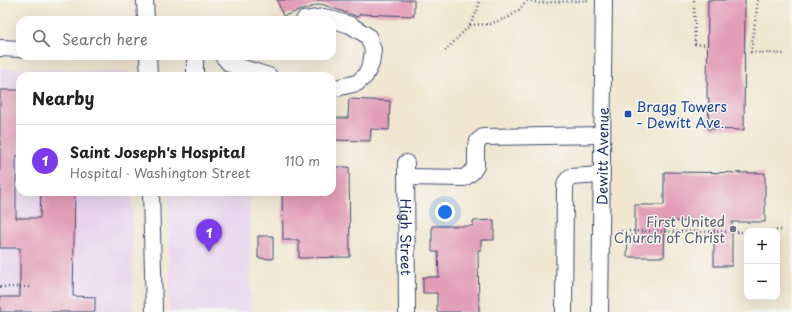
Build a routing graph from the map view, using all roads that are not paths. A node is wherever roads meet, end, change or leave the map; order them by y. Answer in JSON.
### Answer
{"nodes":[{"id":1,"x":145,"y":0,"type":"edge"},
{"id":2,"x":604,"y":0,"type":"edge"},
{"id":3,"x":146,"y":16,"type":"edge"},
{"id":4,"x":336,"y":21,"type":"edge"},
{"id":5,"x":0,"y":48,"type":"edge"},
{"id":6,"x":16,"y":49,"type":"edge"},
{"id":7,"x":148,"y":60,"type":"edge"},
{"id":8,"x":194,"y":60,"type":"edge"},
{"id":9,"x":226,"y":60,"type":"edge"},
{"id":10,"x":148,"y":72,"type":"edge"},
{"id":11,"x":194,"y":72,"type":"edge"},
{"id":12,"x":256,"y":72,"type":"edge"},
{"id":13,"x":336,"y":88,"type":"edge"},
{"id":14,"x":602,"y":135,"type":"junction"},
{"id":15,"x":601,"y":175,"type":"junction"},
{"id":16,"x":151,"y":196,"type":"edge"},
{"id":17,"x":154,"y":312,"type":"edge"},
{"id":18,"x":407,"y":312,"type":"edge"},
{"id":19,"x":564,"y":312,"type":"edge"},
{"id":20,"x":600,"y":312,"type":"edge"}],
"edges":[{"from":1,"to":3,"type":"street"},
{"from":2,"to":14,"type":"street","name":"Dewitt Avenue"},
{"from":4,"to":13,"type":"street"},
{"from":5,"to":6,"type":"street"},
{"from":7,"to":10,"type":"street"},
{"from":8,"to":11,"type":"street"},
{"from":9,"to":12,"type":"street"},
{"from":14,"to":15,"type":"street","name":"Dewitt Avenue"},
{"from":14,"to":18,"type":"street","name":"High Street"},
{"from":15,"to":19,"type":"street"},
{"from":15,"to":20,"type":"street","name":"Dewitt Avenue"},
{"from":16,"to":17,"type":"street"}]}
